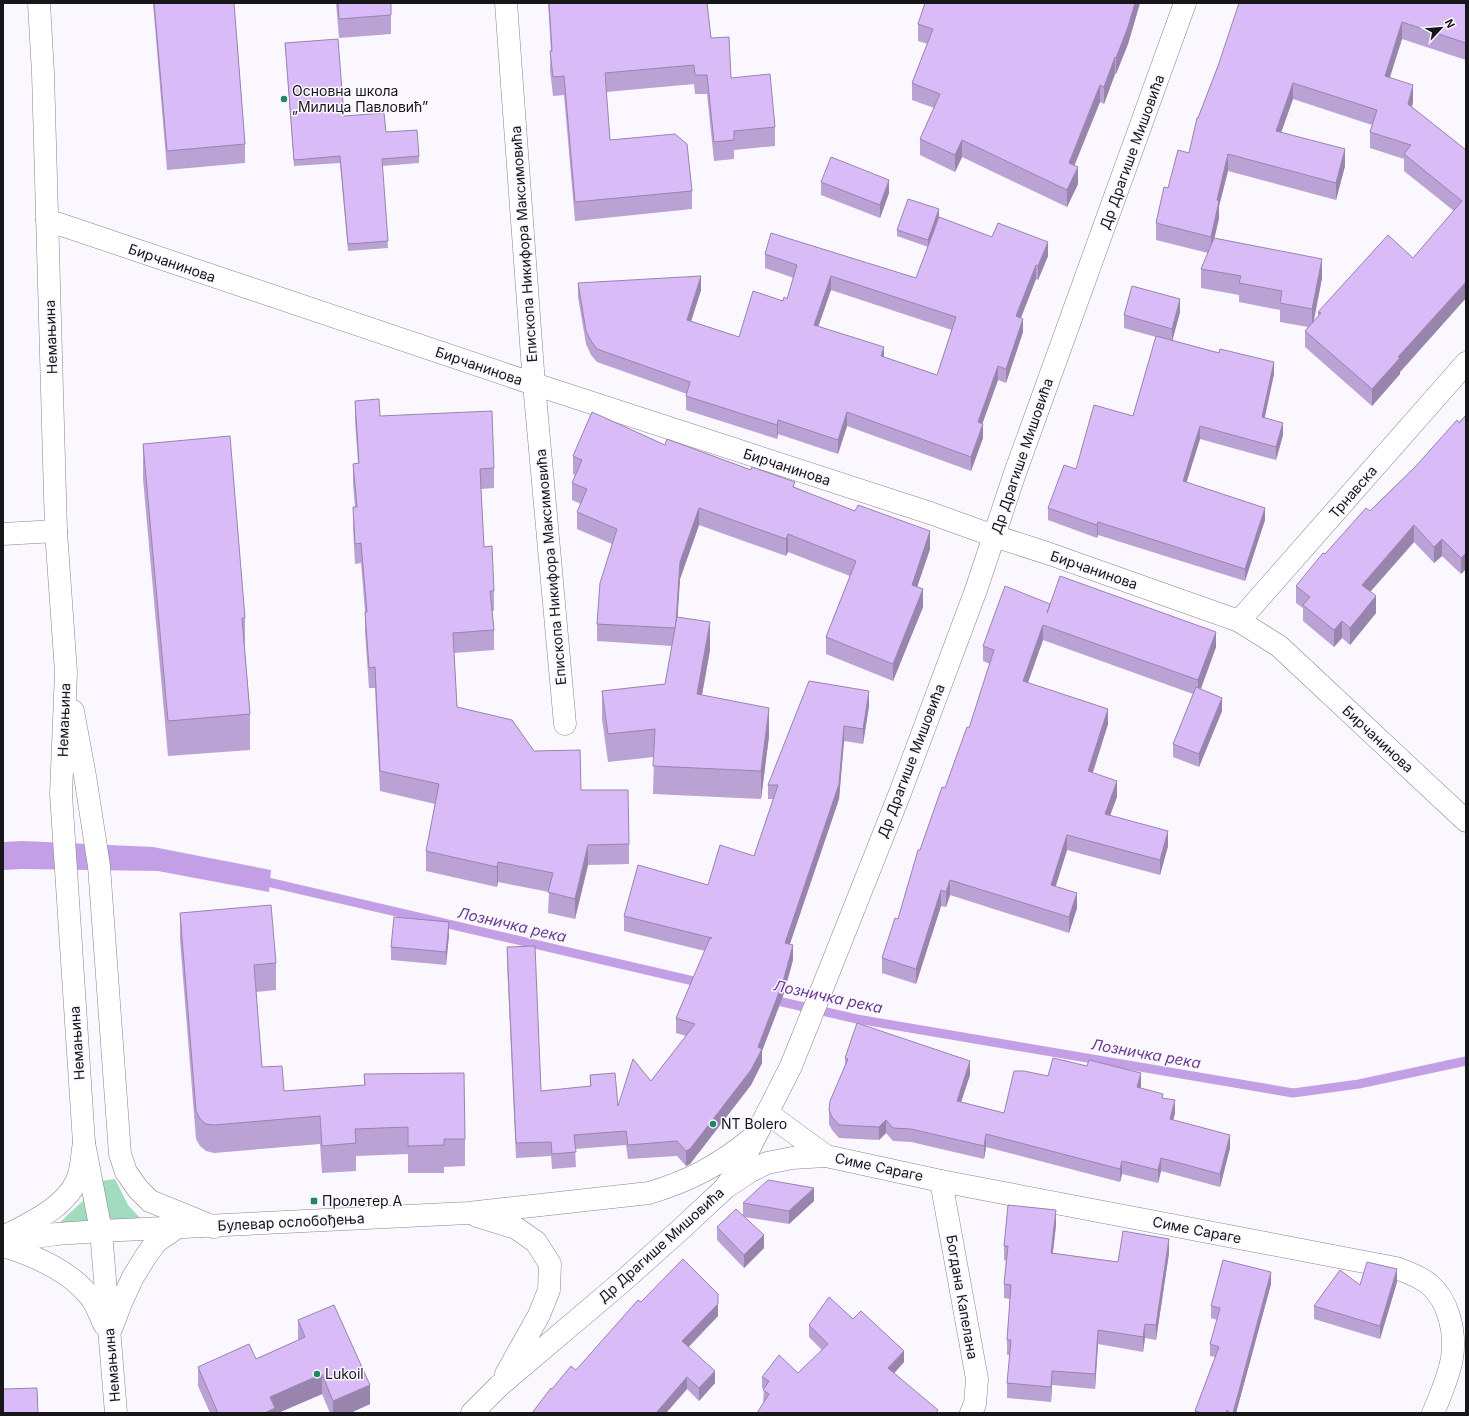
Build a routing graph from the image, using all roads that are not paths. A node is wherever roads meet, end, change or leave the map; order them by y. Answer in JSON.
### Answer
{"nodes":[{"id":1,"x":39,"y":3,"type":"edge"},
{"id":2,"x":506,"y":3,"type":"edge"},
{"id":3,"x":1185,"y":3,"type":"edge"},
{"id":4,"x":47,"y":220,"type":"junction"},
{"id":5,"x":1466,"y":363,"type":"edge"},
{"id":6,"x":534,"y":384,"type":"junction"},
{"id":7,"x":56,"y":531,"type":"junction"},
{"id":8,"x":3,"y":534,"type":"edge"},
{"id":9,"x":994,"y":536,"type":"junction"},
{"id":10,"x":1239,"y":621,"type":"junction"},
{"id":11,"x":66,"y":672,"type":"junction"},
{"id":12,"x":565,"y":724,"type":"dead end"},
{"id":13,"x":1466,"y":821,"type":"edge"},
{"id":14,"x":767,"y":1113,"type":"junction"},
{"id":15,"x":755,"y":1135,"type":"junction"},
{"id":16,"x":84,"y":1142,"type":"junction"},
{"id":17,"x":826,"y":1156,"type":"junction"},
{"id":18,"x":941,"y":1181,"type":"junction"},
{"id":19,"x":724,"y":1189,"type":"junction"},
{"id":20,"x":468,"y":1214,"type":"junction"},
{"id":21,"x":178,"y":1227,"type":"junction"},
{"id":22,"x":214,"y":1227,"type":"junction"},
{"id":23,"x":101,"y":1231,"type":"junction"},
{"id":24,"x":3,"y":1237,"type":"edge"},
{"id":25,"x":3,"y":1242,"type":"edge"},
{"id":26,"x":3,"y":1246,"type":"edge"},
{"id":27,"x":110,"y":1336,"type":"junction"},
{"id":28,"x":499,"y":1386,"type":"junction"},
{"id":29,"x":116,"y":1413,"type":"edge"},
{"id":30,"x":472,"y":1413,"type":"edge"},
{"id":31,"x":971,"y":1413,"type":"edge"},
{"id":32,"x":1433,"y":1413,"type":"edge"}],
"edges":[{"from":1,"to":4,"type":"street","name":"Немањина"},
{"from":2,"to":6,"type":"street","name":"Епископа Никифора Максимовића"},
{"from":3,"to":9,"type":"street","name":"Др Драгише Мишовића"},
{"from":4,"to":6,"type":"street","name":"Бирчанинова"},
{"from":4,"to":7,"type":"street","name":"Немањина"},
{"from":5,"to":10,"type":"street","name":"Трнавска"},
{"from":6,"to":9,"type":"street","name":"Бирчанинова"},
{"from":6,"to":12,"type":"street","name":"Епископа Никифора Максимовића"},
{"from":7,"to":8,"type":"street"},
{"from":7,"to":11,"type":"street","name":"Немањина"},
{"from":9,"to":10,"type":"street","name":"Бирчанинова"},
{"from":9,"to":14,"type":"street","name":"Др Драгише Мишовића"},
{"from":10,"to":13,"type":"street","name":"Бирчанинова"},
{"from":11,"to":16,"type":"street","name":"Немањина"},
{"from":11,"to":22,"type":"street","name":"Немањина"},
{"from":14,"to":15,"type":"street","name":"Др Драгише Мишовића"},
{"from":14,"to":17,"type":"street","name":"Симе Сараге"},
{"from":15,"to":19,"type":"street","name":"Др Драгише Мишовића"},
{"from":15,"to":20,"type":"street","name":"Булевар ослобођења"},
{"from":16,"to":23,"type":"street","name":"Немањина"},
{"from":16,"to":24,"type":"street"},
{"from":17,"to":18,"type":"street","name":"Симе Сараге"},
{"from":17,"to":19,"type":"street","name":"Симе Сараге"},
{"from":18,"to":31,"type":"street","name":"Богдана Капелана"},
{"from":18,"to":32,"type":"street","name":"Симе Сараге"},
{"from":19,"to":28,"type":"street","name":"Др Драгише Мишовића"},
{"from":20,"to":22,"type":"street","name":"Булевар ослобођења"},
{"from":20,"to":28,"type":"street"},
{"from":21,"to":22,"type":"street","name":"Булевар ослобођења"},
{"from":21,"to":23,"type":"street","name":"Булевар ослобођења"},
{"from":21,"to":27,"type":"street"},
{"from":23,"to":25,"type":"street","name":"Булевар ослобођења"},
{"from":23,"to":27,"type":"street","name":"Немањина"},
{"from":26,"to":27,"type":"street"},
{"from":27,"to":29,"type":"street","name":"Немањина"},
{"from":28,"to":30,"type":"street","name":"Др Драгише Мишовића"}]}
